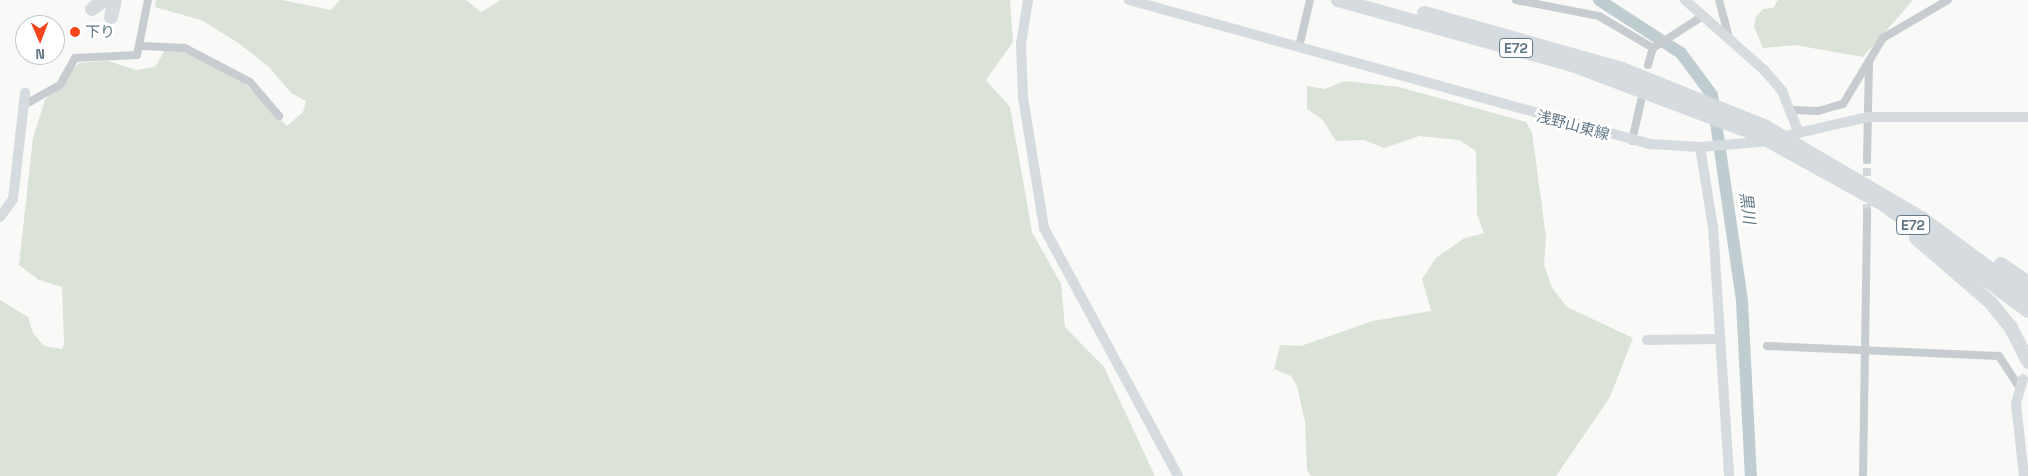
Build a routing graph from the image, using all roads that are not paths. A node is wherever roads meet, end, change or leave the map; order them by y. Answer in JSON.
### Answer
{"nodes":[{"id":1,"x":115,"y":0,"type":"edge"},
{"id":2,"x":148,"y":0,"type":"edge"},
{"id":3,"x":1028,"y":0,"type":"edge"},
{"id":4,"x":1129,"y":0,"type":"edge"},
{"id":5,"x":1310,"y":0,"type":"edge"},
{"id":6,"x":1338,"y":0,"type":"edge"},
{"id":7,"x":1362,"y":0,"type":"edge"},
{"id":8,"x":1516,"y":0,"type":"edge"},
{"id":9,"x":1685,"y":0,"type":"edge"},
{"id":10,"x":1719,"y":0,"type":"edge"},
{"id":11,"x":1948,"y":0,"type":"edge"},
{"id":12,"x":1703,"y":16,"type":"junction"},
{"id":13,"x":111,"y":17,"type":"dead end"},
{"id":14,"x":1728,"y":33,"type":"junction"},
{"id":15,"x":142,"y":46,"type":"junction"},
{"id":16,"x":1299,"y":47,"type":"junction"},
{"id":17,"x":1653,"y":48,"type":"junction"},
{"id":18,"x":1869,"y":59,"type":"junction"},
{"id":19,"x":1648,"y":65,"type":"dead end"},
{"id":20,"x":25,"y":93,"type":"dead end"},
{"id":21,"x":1641,"y":101,"type":"dead end"},
{"id":22,"x":24,"y":105,"type":"junction"},
{"id":23,"x":1792,"y":110,"type":"junction"},
{"id":24,"x":279,"y":116,"type":"dead end"},
{"id":25,"x":1868,"y":117,"type":"junction"},
{"id":26,"x":2028,"y":117,"type":"edge"},
{"id":27,"x":1798,"y":131,"type":"junction"},
{"id":28,"x":1782,"y":136,"type":"junction"},
{"id":29,"x":1632,"y":141,"type":"junction"},
{"id":30,"x":1700,"y":147,"type":"junction"},
{"id":31,"x":1804,"y":154,"type":"junction"},
{"id":32,"x":1867,"y":159,"type":"tunnel mouth"},
{"id":33,"x":1855,"y":175,"type":"junction"},
{"id":34,"x":1867,"y":212,"type":"tunnel mouth"},
{"id":35,"x":0,"y":217,"type":"edge"},
{"id":36,"x":2028,"y":282,"type":"edge"},
{"id":37,"x":2028,"y":297,"type":"edge"},
{"id":38,"x":2028,"y":311,"type":"edge"},
{"id":39,"x":1718,"y":339,"type":"junction"},
{"id":40,"x":1647,"y":340,"type":"dead end"},
{"id":41,"x":1767,"y":346,"type":"dead end"},
{"id":42,"x":1865,"y":348,"type":"junction"},
{"id":43,"x":2028,"y":362,"type":"edge"},
{"id":44,"x":2021,"y":383,"type":"joint"},
{"id":45,"x":1178,"y":476,"type":"edge"},
{"id":46,"x":1729,"y":476,"type":"edge"},
{"id":47,"x":1863,"y":476,"type":"edge"},
{"id":48,"x":2024,"y":476,"type":"edge"}],
"edges":[{"from":1,"to":13,"type":"highway"},
{"from":2,"to":15,"type":"street"},
{"from":3,"to":45,"type":"street"},
{"from":4,"to":16,"type":"street","name":"浅野山東線"},
{"from":5,"to":16,"type":"street"},
{"from":6,"to":31,"type":"highway","number":"E72"},
{"from":7,"to":28,"type":"highway","number":"E72"},
{"from":8,"to":17,"type":"street"},
{"from":9,"to":12,"type":"street"},
{"from":10,"to":14,"type":"street"},
{"from":11,"to":18,"type":"street"},
{"from":12,"to":14,"type":"street"},
{"from":12,"to":17,"type":"street"},
{"from":14,"to":23,"type":"street"},
{"from":15,"to":22,"type":"street"},
{"from":15,"to":24,"type":"street"},
{"from":16,"to":29,"type":"street","name":"浅野山東線"},
{"from":17,"to":19,"type":"street"},
{"from":18,"to":23,"type":"street"},
{"from":18,"to":25,"type":"street"},
{"from":20,"to":22,"type":"street"},
{"from":21,"to":29,"type":"street"},
{"from":22,"to":35,"type":"street"},
{"from":23,"to":27,"type":"street"},
{"from":25,"to":26,"type":"street","name":"浅野山東線"},
{"from":25,"to":27,"type":"street","name":"浅野山東線"},
{"from":25,"to":32,"type":"street"},
{"from":27,"to":28,"type":"street","name":"浅野山東線"},
{"from":28,"to":30,"type":"street","name":"浅野山東線"},
{"from":28,"to":31,"type":"highway","number":"E72"},
{"from":29,"to":30,"type":"street","name":"浅野山東線"},
{"from":30,"to":39,"type":"street"},
{"from":31,"to":33,"type":"highway","number":"E72"},
{"from":31,"to":38,"type":"highway","number":"E72"},
{"from":31,"to":43,"type":"highway"},
{"from":33,"to":36,"type":"highway"},
{"from":33,"to":37,"type":"highway","number":"E72"},
{"from":34,"to":42,"type":"street"},
{"from":39,"to":40,"type":"street"},
{"from":39,"to":46,"type":"street"},
{"from":41,"to":42,"type":"street"},
{"from":42,"to":44,"type":"street"},
{"from":42,"to":47,"type":"street"},
{"from":44,"to":48,"type":"street"}]}
